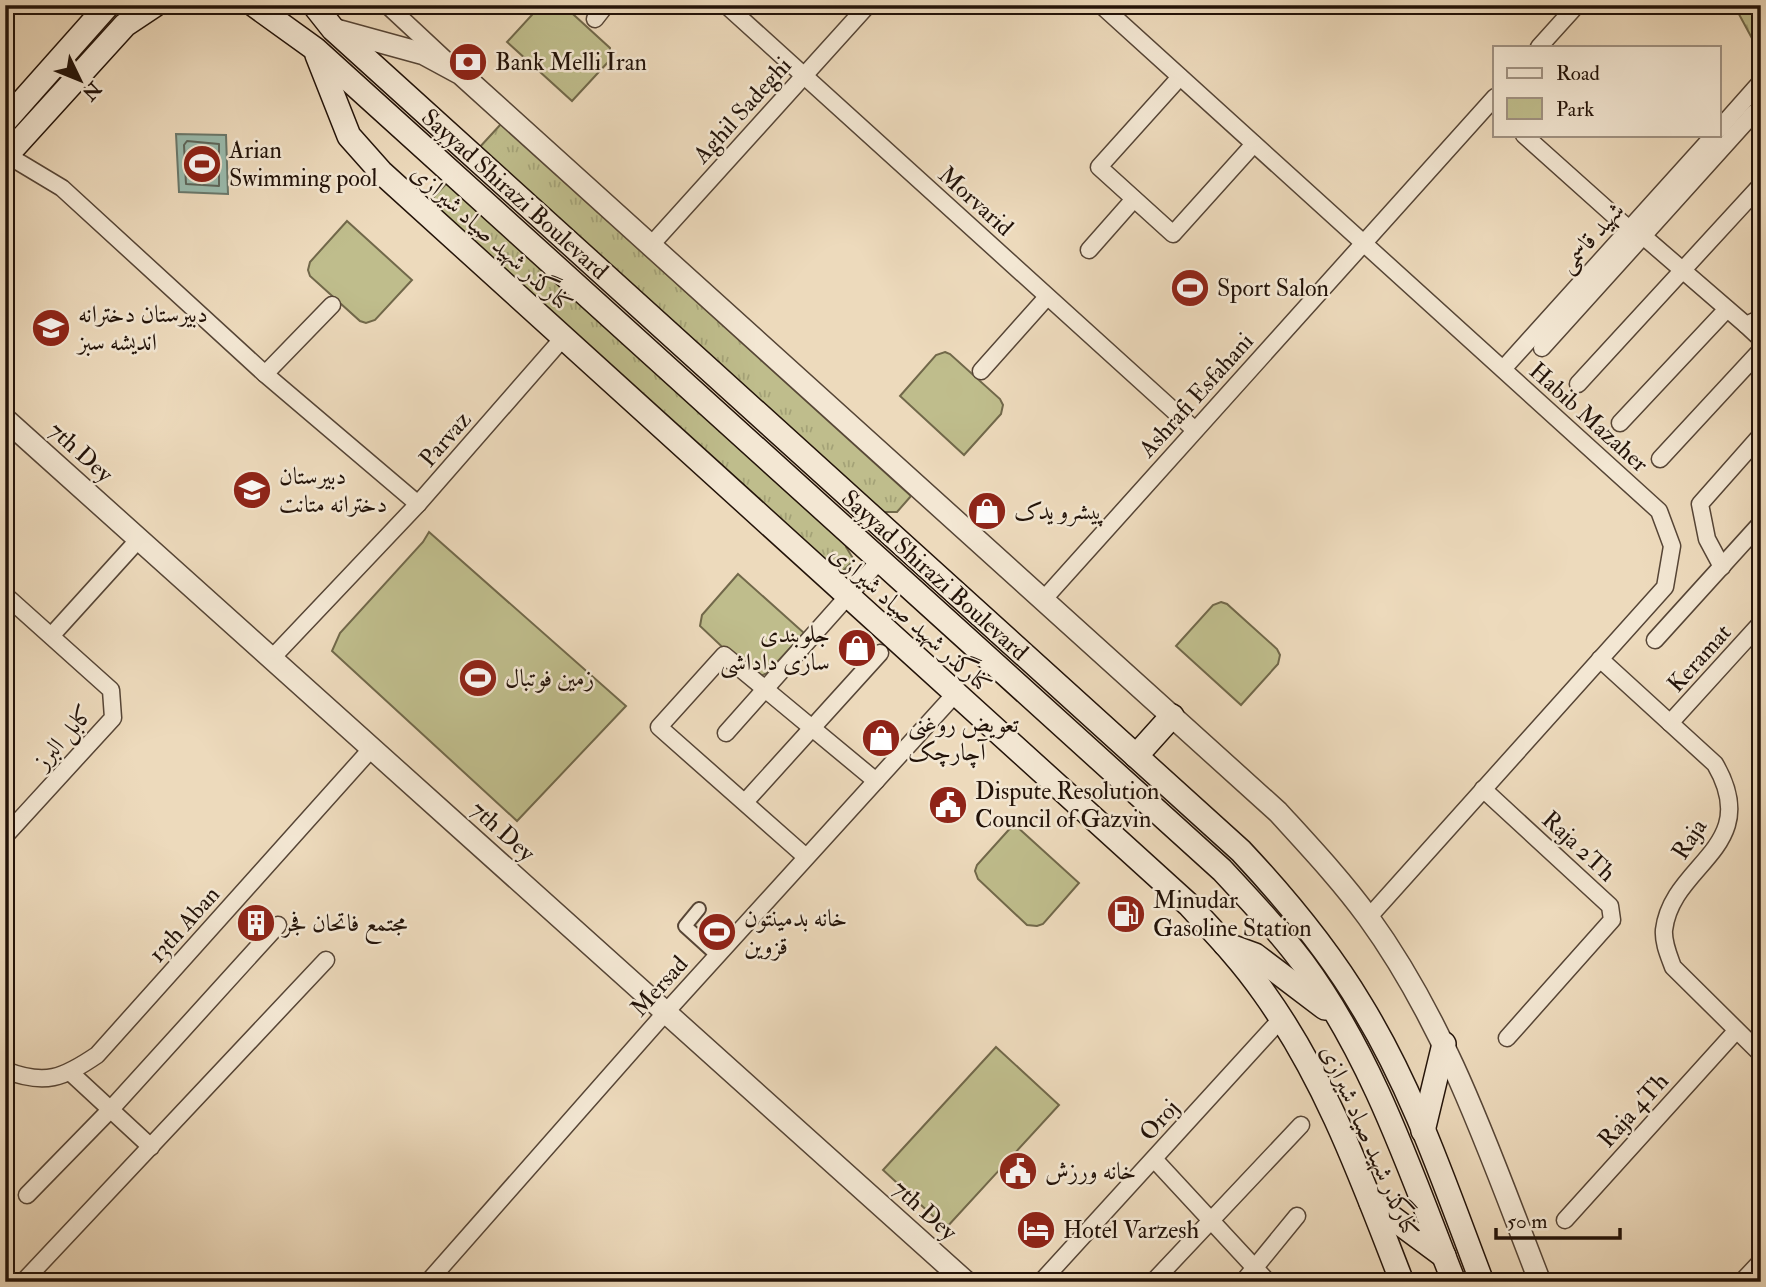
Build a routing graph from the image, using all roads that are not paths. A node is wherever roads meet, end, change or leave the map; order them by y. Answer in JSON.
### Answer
{"nodes":[{"id":1,"x":108,"y":5,"type":"edge"},
{"id":2,"x":155,"y":5,"type":"edge"},
{"id":3,"x":254,"y":5,"type":"edge"},
{"id":4,"x":313,"y":5,"type":"edge"},
{"id":5,"x":387,"y":5,"type":"edge"},
{"id":6,"x":606,"y":5,"type":"edge"},
{"id":7,"x":726,"y":5,"type":"edge"},
{"id":8,"x":868,"y":5,"type":"edge"},
{"id":9,"x":1101,"y":5,"type":"edge"},
{"id":10,"x":1577,"y":5,"type":"edge"},
{"id":11,"x":594,"y":19,"type":"dead end"},
{"id":12,"x":333,"y":30,"type":"junction"},
{"id":13,"x":1540,"y":46,"type":"edge"},
{"id":14,"x":315,"y":49,"type":"junction"},
{"id":15,"x":461,"y":74,"type":"junction"},
{"id":16,"x":804,"y":76,"type":"junction"},
{"id":17,"x":1180,"y":77,"type":"junction"},
{"id":18,"x":1758,"y":85,"type":"dead end"},
{"id":19,"x":1493,"y":103,"type":"edge"},
{"id":20,"x":1754,"y":113,"type":"dead end"},
{"id":21,"x":5,"y":121,"type":"edge"},
{"id":22,"x":1720,"y":128,"type":"edge"},
{"id":23,"x":1525,"y":136,"type":"edge"},
{"id":24,"x":1713,"y":136,"type":"edge"},
{"id":25,"x":1254,"y":144,"type":"junction"},
{"id":26,"x":6,"y":156,"type":"edge"},
{"id":27,"x":1761,"y":185,"type":"edge"},
{"id":28,"x":1135,"y":199,"type":"junction"},
{"id":29,"x":1636,"y":233,"type":"junction"},
{"id":30,"x":1363,"y":243,"type":"junction"},
{"id":31,"x":650,"y":245,"type":"junction"},
{"id":32,"x":1088,"y":250,"type":"dead end"},
{"id":33,"x":1683,"y":271,"type":"junction"},
{"id":34,"x":1047,"y":297,"type":"junction"},
{"id":35,"x":332,"y":305,"type":"dead end"},
{"id":36,"x":1727,"y":309,"type":"junction"},
{"id":37,"x":1753,"y":322,"type":"edge"},
{"id":38,"x":563,"y":338,"type":"junction"},
{"id":39,"x":1761,"y":339,"type":"edge"},
{"id":40,"x":1542,"y":348,"type":"dead end"},
{"id":41,"x":1761,"y":350,"type":"edge"},
{"id":42,"x":1503,"y":369,"type":"junction"},
{"id":43,"x":981,"y":371,"type":"dead end"},
{"id":44,"x":265,"y":373,"type":"junction"},
{"id":45,"x":1578,"y":384,"type":"dead end"},
{"id":46,"x":5,"y":419,"type":"edge"},
{"id":47,"x":1620,"y":423,"type":"dead end"},
{"id":48,"x":1195,"y":430,"type":"junction"},
{"id":49,"x":1761,"y":436,"type":"edge"},
{"id":50,"x":1660,"y":459,"type":"dead end"},
{"id":51,"x":418,"y":504,"type":"junction"},
{"id":52,"x":1761,"y":523,"type":"edge"},
{"id":53,"x":139,"y":539,"type":"junction"},
{"id":54,"x":880,"y":560,"type":"junction"},
{"id":55,"x":1721,"y":566,"type":"junction"},
{"id":56,"x":5,"y":595,"type":"edge"},
{"id":57,"x":848,"y":597,"type":"junction"},
{"id":58,"x":1043,"y":600,"type":"junction"},
{"id":59,"x":1761,"y":624,"type":"edge"},
{"id":60,"x":52,"y":635,"type":"junction"},
{"id":61,"x":1655,"y":640,"type":"dead end"},
{"id":62,"x":880,"y":653,"type":"dead end"},
{"id":63,"x":272,"y":658,"type":"junction"},
{"id":64,"x":1600,"y":659,"type":"junction"},
{"id":65,"x":765,"y":690,"type":"junction"},
{"id":66,"x":955,"y":694,"type":"junction"},
{"id":67,"x":1172,"y":716,"type":"junction"},
{"id":68,"x":1671,"y":723,"type":"junction"},
{"id":69,"x":812,"y":728,"type":"junction"},
{"id":70,"x":726,"y":733,"type":"dead end"},
{"id":71,"x":372,"y":748,"type":"junction"},
{"id":72,"x":1136,"y":756,"type":"junction"},
{"id":73,"x":876,"y":781,"type":"junction"},
{"id":74,"x":1483,"y":789,"type":"junction"},
{"id":75,"x":745,"y":802,"type":"junction"},
{"id":76,"x":5,"y":836,"type":"edge"},
{"id":77,"x":806,"y":857,"type":"junction"},
{"id":78,"x":699,"y":909,"type":"dead end"},
{"id":79,"x":1368,"y":918,"type":"junction"},
{"id":80,"x":278,"y":925,"type":"dead end"},
{"id":81,"x":1225,"y":944,"type":"junction"},
{"id":82,"x":718,"y":955,"type":"junction"},
{"id":83,"x":326,"y":960,"type":"dead end"},
{"id":84,"x":666,"y":1012,"type":"junction"},
{"id":85,"x":1281,"y":1019,"type":"junction"},
{"id":86,"x":1339,"y":1020,"type":"junction"},
{"id":87,"x":1736,"y":1031,"type":"junction"},
{"id":88,"x":1507,"y":1038,"type":"dead end"},
{"id":89,"x":1444,"y":1044,"type":"junction"},
{"id":90,"x":1761,"y":1054,"type":"edge"},
{"id":91,"x":5,"y":1070,"type":"edge"},
{"id":92,"x":71,"y":1073,"type":"junction"},
{"id":93,"x":111,"y":1109,"type":"junction"},
{"id":94,"x":1301,"y":1125,"type":"dead end"},
{"id":95,"x":1423,"y":1131,"type":"junction"},
{"id":96,"x":151,"y":1147,"type":"junction"},
{"id":97,"x":1154,"y":1158,"type":"junction"},
{"id":98,"x":27,"y":1195,"type":"dead end"},
{"id":99,"x":1371,"y":1202,"type":"junction"},
{"id":100,"x":1297,"y":1216,"type":"dead end"},
{"id":101,"x":1564,"y":1220,"type":"dead end"},
{"id":102,"x":1211,"y":1221,"type":"junction"},
{"id":103,"x":1444,"y":1256,"type":"junction"},
{"id":104,"x":1761,"y":1265,"type":"edge"},
{"id":105,"x":1256,"y":1267,"type":"junction"},
{"id":106,"x":23,"y":1282,"type":"edge"},
{"id":107,"x":428,"y":1282,"type":"edge"},
{"id":108,"x":966,"y":1282,"type":"edge"},
{"id":109,"x":1041,"y":1282,"type":"edge"},
{"id":110,"x":1153,"y":1282,"type":"edge"},
{"id":111,"x":1243,"y":1282,"type":"edge"},
{"id":112,"x":1269,"y":1282,"type":"edge"},
{"id":113,"x":1402,"y":1282,"type":"edge"},
{"id":114,"x":1454,"y":1282,"type":"edge"},
{"id":115,"x":1482,"y":1282,"type":"edge"},
{"id":116,"x":1540,"y":1282,"type":"edge"},
{"id":117,"x":1745,"y":1282,"type":"edge"}],
"edges":[{"from":1,"to":21,"type":"main road"},
{"from":2,"to":26,"type":"main road"},
{"from":3,"to":14,"type":"main road","name":"Sayyad Shirazi Boulevard"},
{"from":4,"to":12,"type":"main road","name":"Sayyad Shirazi Boulevard"},
{"from":5,"to":15,"type":"street"},
{"from":6,"to":11,"type":"street"},
{"from":7,"to":16,"type":"street","name":"Morvarid"},
{"from":8,"to":16,"type":"street","name":"Aghil Sadeghi"},
{"from":9,"to":17,"type":"street","name":"Habib Mazaher"},
{"from":10,"to":13,"type":"street"},
{"from":12,"to":15,"type":"street"},
{"from":12,"to":72,"type":"main road","name":"Sayyad Shirazi Boulevard"},
{"from":14,"to":38,"type":"main road","name":"کنارگذر شهید صیاد شیرازی"},
{"from":14,"to":54,"type":"main road","name":"Sayyad Shirazi Boulevard"},
{"from":15,"to":31,"type":"street"},
{"from":16,"to":31,"type":"street","name":"Aghil Sadeghi"},
{"from":16,"to":34,"type":"street","name":"Morvarid"},
{"from":17,"to":25,"type":"street","name":"Habib Mazaher"},
{"from":17,"to":28,"type":"street"},
{"from":18,"to":22,"type":"street"},
{"from":19,"to":30,"type":"street","name":"Ashrafi Esfahani"},
{"from":20,"to":29,"type":"street"},
{"from":23,"to":29,"type":"street"},
{"from":24,"to":29,"type":"street","name":"شهید قاسمی"},
{"from":25,"to":28,"type":"street"},
{"from":25,"to":30,"type":"street","name":"Habib Mazaher"},
{"from":26,"to":44,"type":"street"},
{"from":27,"to":33,"type":"street"},
{"from":28,"to":32,"type":"street"},
{"from":29,"to":33,"type":"street"},
{"from":29,"to":40,"type":"street"},
{"from":29,"to":42,"type":"street","name":"شهید قاسمی"},
{"from":30,"to":42,"type":"street","name":"Habib Mazaher"},
{"from":30,"to":48,"type":"street","name":"Ashrafi Esfahani"},
{"from":31,"to":58,"type":"street"},
{"from":33,"to":36,"type":"street"},
{"from":33,"to":45,"type":"street"},
{"from":34,"to":43,"type":"street"},
{"from":34,"to":48,"type":"street","name":"Morvarid"},
{"from":35,"to":44,"type":"street"},
{"from":36,"to":37,"type":"street"},
{"from":36,"to":47,"type":"street"},
{"from":37,"to":39,"type":"street"},
{"from":38,"to":51,"type":"street","name":"Parvaz"},
{"from":38,"to":57,"type":"main road","name":"کنارگذر شهید صیاد شیرازی"},
{"from":41,"to":50,"type":"street"},
{"from":42,"to":64,"type":"street","name":"Habib Mazaher"},
{"from":44,"to":51,"type":"street"},
{"from":46,"to":53,"type":"street","name":"7th Dey"},
{"from":48,"to":58,"type":"street","name":"Ashrafi Esfahani"},
{"from":49,"to":55,"type":"street"},
{"from":51,"to":63,"type":"street","name":"Parvaz"},
{"from":52,"to":55,"type":"street"},
{"from":53,"to":60,"type":"street"},
{"from":53,"to":63,"type":"street","name":"7th Dey"},
{"from":54,"to":57,"type":"street"},
{"from":54,"to":86,"type":"main road","name":"Sayyad Shirazi Boulevard"},
{"from":55,"to":61,"type":"street"},
{"from":56,"to":60,"type":"street","name":"کابل البرز"},
{"from":57,"to":65,"type":"street"},
{"from":57,"to":66,"type":"main road","name":"کنارگذر شهید صیاد شیرازی"},
{"from":58,"to":67,"type":"street"},
{"from":59,"to":68,"type":"street","name":"Keramat"},
{"from":60,"to":76,"type":"street","name":"کابل البرز"},
{"from":62,"to":69,"type":"street"},
{"from":63,"to":71,"type":"street","name":"7th Dey"},
{"from":64,"to":68,"type":"street","name":"Raja"},
{"from":64,"to":74,"type":"street","name":"Habib Mazaher"},
{"from":65,"to":69,"type":"street"},
{"from":65,"to":70,"type":"street"},
{"from":65,"to":75,"type":"street"},
{"from":66,"to":73,"type":"street","name":"Mersad"},
{"from":66,"to":81,"type":"main road","name":"کنارگذر شهید صیاد شیرازی"},
{"from":67,"to":72,"type":"main road"},
{"from":67,"to":79,"type":"street"},
{"from":68,"to":87,"type":"street","name":"Raja"},
{"from":69,"to":73,"type":"street"},
{"from":69,"to":75,"type":"street"},
{"from":71,"to":84,"type":"street","name":"7th Dey"},
{"from":71,"to":92,"type":"street","name":"13th Aban"},
{"from":72,"to":95,"type":"main road","name":"Sayyad Shirazi Boulevard"},
{"from":73,"to":77,"type":"street","name":"Mersad"},
{"from":74,"to":79,"type":"street","name":"Habib Mazaher"},
{"from":74,"to":88,"type":"street","name":"Raja 2Th"},
{"from":75,"to":77,"type":"street"},
{"from":77,"to":82,"type":"street","name":"Mersad"},
{"from":78,"to":82,"type":"street"},
{"from":79,"to":89,"type":"street"},
{"from":80,"to":93,"type":"street"},
{"from":81,"to":85,"type":"main road","name":"کنارگذر شهید صیاد شیرازی"},
{"from":81,"to":86,"type":"main road"},
{"from":82,"to":84,"type":"street","name":"Mersad"},
{"from":83,"to":96,"type":"street"},
{"from":84,"to":107,"type":"street","name":"Mersad"},
{"from":84,"to":108,"type":"street","name":"7th Dey"},
{"from":85,"to":97,"type":"street","name":"Oroj"},
{"from":85,"to":99,"type":"main road","name":"کنارگذر شهید صیاد شیرازی"},
{"from":86,"to":103,"type":"main road","name":"Sayyad Shirazi Boulevard"},
{"from":87,"to":90,"type":"street","name":"Raja"},
{"from":87,"to":101,"type":"street","name":"Raja 4Th"},
{"from":89,"to":95,"type":"main road"},
{"from":89,"to":116,"type":"street"},
{"from":91,"to":92,"type":"street","name":"13th Aban"},
{"from":92,"to":93,"type":"street"},
{"from":93,"to":96,"type":"street"},
{"from":93,"to":98,"type":"street"},
{"from":94,"to":102,"type":"street"},
{"from":95,"to":115,"type":"main road","name":"Sayyad Shirazi Boulevard"},
{"from":96,"to":106,"type":"street"},
{"from":97,"to":102,"type":"street"},
{"from":97,"to":109,"type":"street","name":"Oroj"},
{"from":99,"to":103,"type":"main road"},
{"from":99,"to":113,"type":"main road","name":"کنارگذر شهید صیاد شیرازی"},
{"from":100,"to":105,"type":"street"},
{"from":102,"to":105,"type":"street"},
{"from":102,"to":110,"type":"street"},
{"from":103,"to":114,"type":"main road","name":"Sayyad Shirazi Boulevard"},
{"from":104,"to":117,"type":"street"},
{"from":105,"to":111,"type":"street"},
{"from":105,"to":112,"type":"street"}]}
